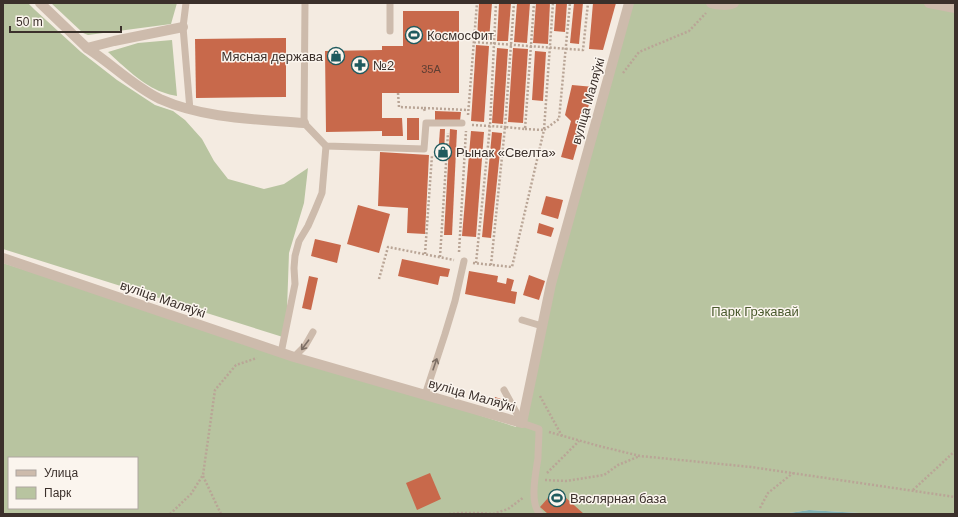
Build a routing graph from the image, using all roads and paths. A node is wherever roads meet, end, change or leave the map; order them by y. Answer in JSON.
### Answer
{"nodes":[{"id":1,"x":40,"y":3,"type":"edge"},
{"id":2,"x":186,"y":3,"type":"edge"},
{"id":3,"x":305,"y":3,"type":"edge"},
{"id":4,"x":390,"y":3,"type":"edge"},
{"id":5,"x":477,"y":3,"type":"edge"},
{"id":6,"x":496,"y":3,"type":"edge"},
{"id":7,"x":514,"y":3,"type":"edge"},
{"id":8,"x":534,"y":3,"type":"edge"},
{"id":9,"x":553,"y":3,"type":"edge"},
{"id":10,"x":570,"y":3,"type":"edge"},
{"id":11,"x":588,"y":3,"type":"edge"},
{"id":12,"x":629,"y":3,"type":"edge"},
{"id":13,"x":734,"y":3,"type":"edge"},
{"id":14,"x":929,"y":3,"type":"edge"},
{"id":15,"x":713,"y":4,"type":"edge"},
{"id":16,"x":955,"y":8,"type":"edge"},
{"id":17,"x":183,"y":27,"type":"junction"},
{"id":18,"x":390,"y":31,"type":"dead end"},
{"id":19,"x":474,"y":42,"type":"junction"},
{"id":20,"x":494,"y":44,"type":"junction"},
{"id":21,"x":511,"y":45,"type":"junction"},
{"id":22,"x":531,"y":46,"type":"junction"},
{"id":23,"x":87,"y":48,"type":"junction"},
{"id":24,"x":550,"y":48,"type":"junction"},
{"id":25,"x":566,"y":48,"type":"junction"},
{"id":26,"x":622,"y":74,"type":"dead end"},
{"id":27,"x":398,"y":93,"type":"dead end"},
{"id":28,"x":424,"y":108,"type":"junction"},
{"id":29,"x":190,"y":110,"type":"junction"},
{"id":30,"x":468,"y":110,"type":"junction"},
{"id":31,"x":465,"y":120,"type":"joint"},
{"id":32,"x":304,"y":123,"type":"junction"},
{"id":33,"x":426,"y":123,"type":"junction"},
{"id":34,"x":449,"y":123,"type":"junction"},
{"id":35,"x":490,"y":126,"type":"junction"},
{"id":36,"x":505,"y":127,"type":"junction"},
{"id":37,"x":525,"y":129,"type":"junction"},
{"id":38,"x":544,"y":130,"type":"junction"},
{"id":39,"x":326,"y":146,"type":"junction"},
{"id":40,"x":432,"y":154,"type":"dead end"},
{"id":41,"x":522,"y":225,"type":"dead end"},
{"id":42,"x":388,"y":247,"type":"dead end"},
{"id":43,"x":425,"y":254,"type":"dead end"},
{"id":44,"x":459,"y":255,"type":"dead end"},
{"id":45,"x":440,"y":257,"type":"dead end"},
{"id":46,"x":3,"y":258,"type":"edge"},
{"id":47,"x":464,"y":261,"type":"dead end"},
{"id":48,"x":476,"y":263,"type":"dead end"},
{"id":49,"x":491,"y":265,"type":"dead end"},
{"id":50,"x":379,"y":279,"type":"dead end"},
{"id":51,"x":522,"y":320,"type":"dead end"},
{"id":52,"x":542,"y":326,"type":"junction"},
{"id":53,"x":313,"y":332,"type":"dead end"},
{"id":54,"x":281,"y":353,"type":"junction"},
{"id":55,"x":260,"y":357,"type":"dead end"},
{"id":56,"x":294,"y":357,"type":"junction"},
{"id":57,"x":504,"y":390,"type":"dead end"},
{"id":58,"x":538,"y":391,"type":"dead end"},
{"id":59,"x":425,"y":394,"type":"junction"},
{"id":60,"x":522,"y":422,"type":"junction"},
{"id":61,"x":539,"y":430,"type":"junction"},
{"id":62,"x":562,"y":436,"type":"junction"},
{"id":63,"x":580,"y":441,"type":"junction"},
{"id":64,"x":955,"y":451,"type":"edge"},
{"id":65,"x":640,"y":456,"type":"junction"},
{"id":66,"x":793,"y":473,"type":"junction"},
{"id":67,"x":203,"y":475,"type":"junction"},
{"id":68,"x":534,"y":488,"type":"junction"},
{"id":69,"x":913,"y":491,"type":"junction"},
{"id":70,"x":955,"y":497,"type":"edge"},
{"id":71,"x":760,"y":508,"type":"dead end"},
{"id":72,"x":508,"y":509,"type":"junction"},
{"id":73,"x":461,"y":513,"type":"edge"},
{"id":74,"x":170,"y":514,"type":"edge"},
{"id":75,"x":221,"y":514,"type":"edge"},
{"id":76,"x":450,"y":514,"type":"edge"},
{"id":77,"x":506,"y":514,"type":"edge"},
{"id":78,"x":540,"y":514,"type":"edge"}],
"edges":[{"from":1,"to":23,"type":"street"},
{"from":2,"to":17,"type":"lane"},
{"from":3,"to":32,"type":"lane"},
{"from":4,"to":18,"type":"lane"},
{"from":5,"to":19,"type":"path"},
{"from":6,"to":20,"type":"path"},
{"from":7,"to":21,"type":"path"},
{"from":8,"to":22,"type":"path"},
{"from":9,"to":24,"type":"path"},
{"from":10,"to":25,"type":"path"},
{"from":11,"to":25,"type":"path"},
{"from":12,"to":52,"type":"street","name":"вуліца Маляўкі"},
{"from":13,"to":15,"type":"street"},
{"from":14,"to":16,"type":"street"},
{"from":15,"to":26,"type":"path"},
{"from":17,"to":23,"type":"street"},
{"from":17,"to":29,"type":"lane"},
{"from":19,"to":20,"type":"path"},
{"from":19,"to":30,"type":"path"},
{"from":20,"to":21,"type":"path"},
{"from":20,"to":35,"type":"path"},
{"from":21,"to":22,"type":"path"},
{"from":21,"to":36,"type":"path"},
{"from":22,"to":24,"type":"path"},
{"from":22,"to":37,"type":"path"},
{"from":23,"to":29,"type":"street"},
{"from":24,"to":25,"type":"path"},
{"from":24,"to":38,"type":"path"},
{"from":25,"to":38,"type":"path"},
{"from":27,"to":28,"type":"path"},
{"from":28,"to":30,"type":"path"},
{"from":28,"to":33,"type":"path"},
{"from":29,"to":32,"type":"street"},
{"from":30,"to":31,"type":"path"},
{"from":31,"to":34,"type":"lane"},
{"from":32,"to":39,"type":"lane"},
{"from":33,"to":34,"type":"lane"},
{"from":33,"to":39,"type":"lane"},
{"from":34,"to":45,"type":"path"},
{"from":35,"to":36,"type":"path"},
{"from":35,"to":44,"type":"path"},
{"from":35,"to":48,"type":"path"},
{"from":36,"to":37,"type":"path"},
{"from":36,"to":49,"type":"path"},
{"from":37,"to":38,"type":"path"},
{"from":38,"to":41,"type":"path"},
{"from":39,"to":54,"type":"lane"},
{"from":40,"to":43,"type":"path"},
{"from":42,"to":50,"type":"path"},
{"from":46,"to":54,"type":"street","name":"вуліца Маляўкі"},
{"from":59,"to":47,"type":"lane","one_way":true},
{"from":51,"to":52,"type":"lane"},
{"from":52,"to":60,"type":"street","name":"вуліца Маляўкі"},
{"from":53,"to":56,"type":"lane","one_way":true},
{"from":54,"to":56,"type":"street","name":"вуліца Маляўкі"},
{"from":55,"to":67,"type":"path"},
{"from":56,"to":59,"type":"street","name":"вуліца Маляўкі"},
{"from":57,"to":60,"type":"lane"},
{"from":58,"to":62,"type":"path"},
{"from":59,"to":60,"type":"street","name":"вуліца Маляўкі"},
{"from":60,"to":61,"type":"lane"},
{"from":61,"to":62,"type":"path"},
{"from":61,"to":68,"type":"lane"},
{"from":62,"to":63,"type":"path"},
{"from":63,"to":65,"type":"path"},
{"from":63,"to":65,"type":"path"},
{"from":64,"to":69,"type":"path"},
{"from":65,"to":66,"type":"path"},
{"from":66,"to":69,"type":"path"},
{"from":66,"to":71,"type":"path"},
{"from":67,"to":74,"type":"path"},
{"from":67,"to":75,"type":"path"},
{"from":68,"to":72,"type":"path"},
{"from":68,"to":78,"type":"lane"},
{"from":69,"to":70,"type":"path"},
{"from":72,"to":73,"type":"path"},
{"from":72,"to":77,"type":"path"},
{"from":73,"to":76,"type":"path"}]}
